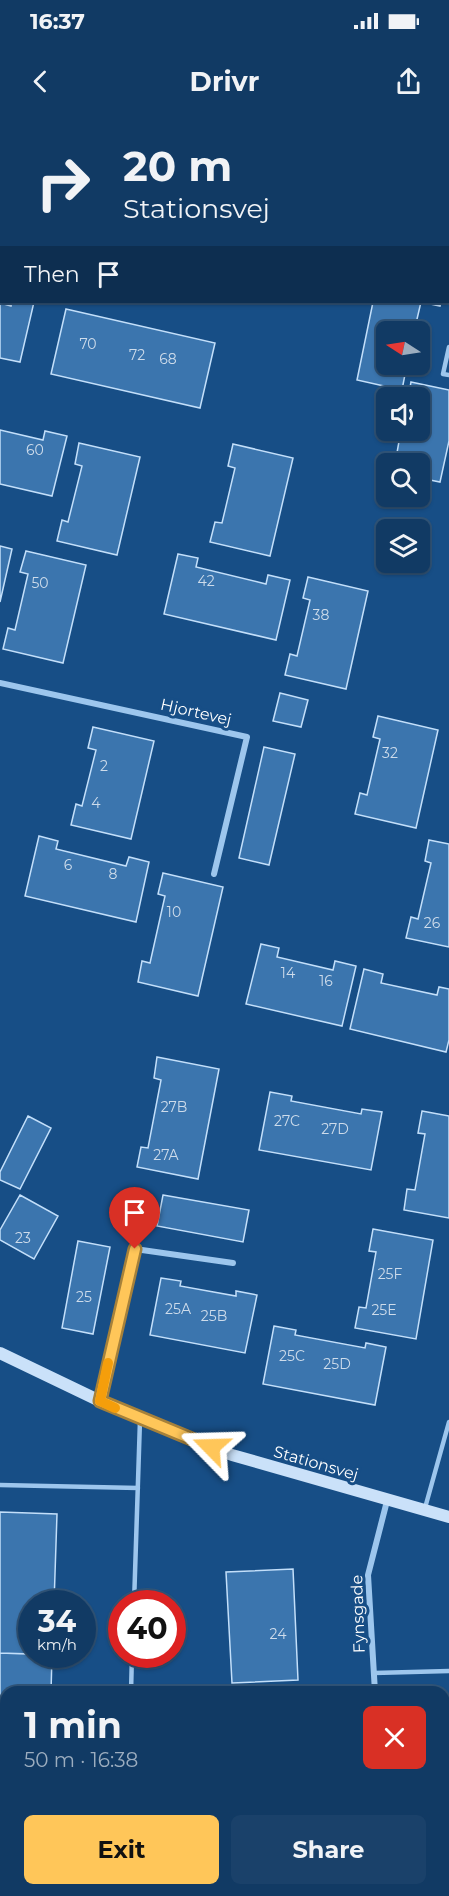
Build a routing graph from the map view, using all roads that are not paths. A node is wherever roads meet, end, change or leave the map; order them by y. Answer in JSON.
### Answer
{"nodes":[{"id":1,"x":449,"y":347,"type":"edge"},
{"id":2,"x":449,"y":375,"type":"edge"},
{"id":3,"x":0,"y":683,"type":"edge"},
{"id":4,"x":214,"y":874,"type":"dead end"},
{"id":5,"x":233,"y":1263,"type":"dead end"},
{"id":6,"x":0,"y":1353,"type":"edge"},
{"id":7,"x":100,"y":1401,"type":"junction"},
{"id":8,"x":140,"y":1418,"type":"junction"},
{"id":9,"x":449,"y":1422,"type":"edge"},
{"id":10,"x":0,"y":1485,"type":"edge"},
{"id":11,"x":138,"y":1488,"type":"junction"},
{"id":12,"x":387,"y":1501,"type":"junction"},
{"id":13,"x":424,"y":1511,"type":"junction"},
{"id":14,"x":449,"y":1517,"type":"edge"},
{"id":15,"x":134,"y":1590,"type":"edge"},
{"id":16,"x":132,"y":1668,"type":"edge"},
{"id":17,"x":449,"y":1671,"type":"edge"},
{"id":18,"x":374,"y":1673,"type":"junction"},
{"id":19,"x":131,"y":1686,"type":"edge"},
{"id":20,"x":375,"y":1686,"type":"edge"}],
"edges":[{"from":1,"to":2,"type":"lane"},
{"from":3,"to":4,"type":"street","name":"Hjortevej"},
{"from":5,"to":7,"type":"street"},
{"from":6,"to":7,"type":"street","name":"Stationsvej"},
{"from":7,"to":8,"type":"street","name":"Stationsvej"},
{"from":8,"to":11,"type":"lane"},
{"from":8,"to":12,"type":"street","name":"Stationsvej"},
{"from":9,"to":13,"type":"lane"},
{"from":10,"to":11,"type":"lane"},
{"from":11,"to":15,"type":"lane"},
{"from":12,"to":13,"type":"street","name":"Stationsvej"},
{"from":12,"to":18,"type":"street","name":"Fynsgade"},
{"from":13,"to":14,"type":"street","name":"Stationsvej"},
{"from":16,"to":19,"type":"lane"},
{"from":17,"to":18,"type":"lane"},
{"from":18,"to":20,"type":"street","name":"Fynsgade"}]}
